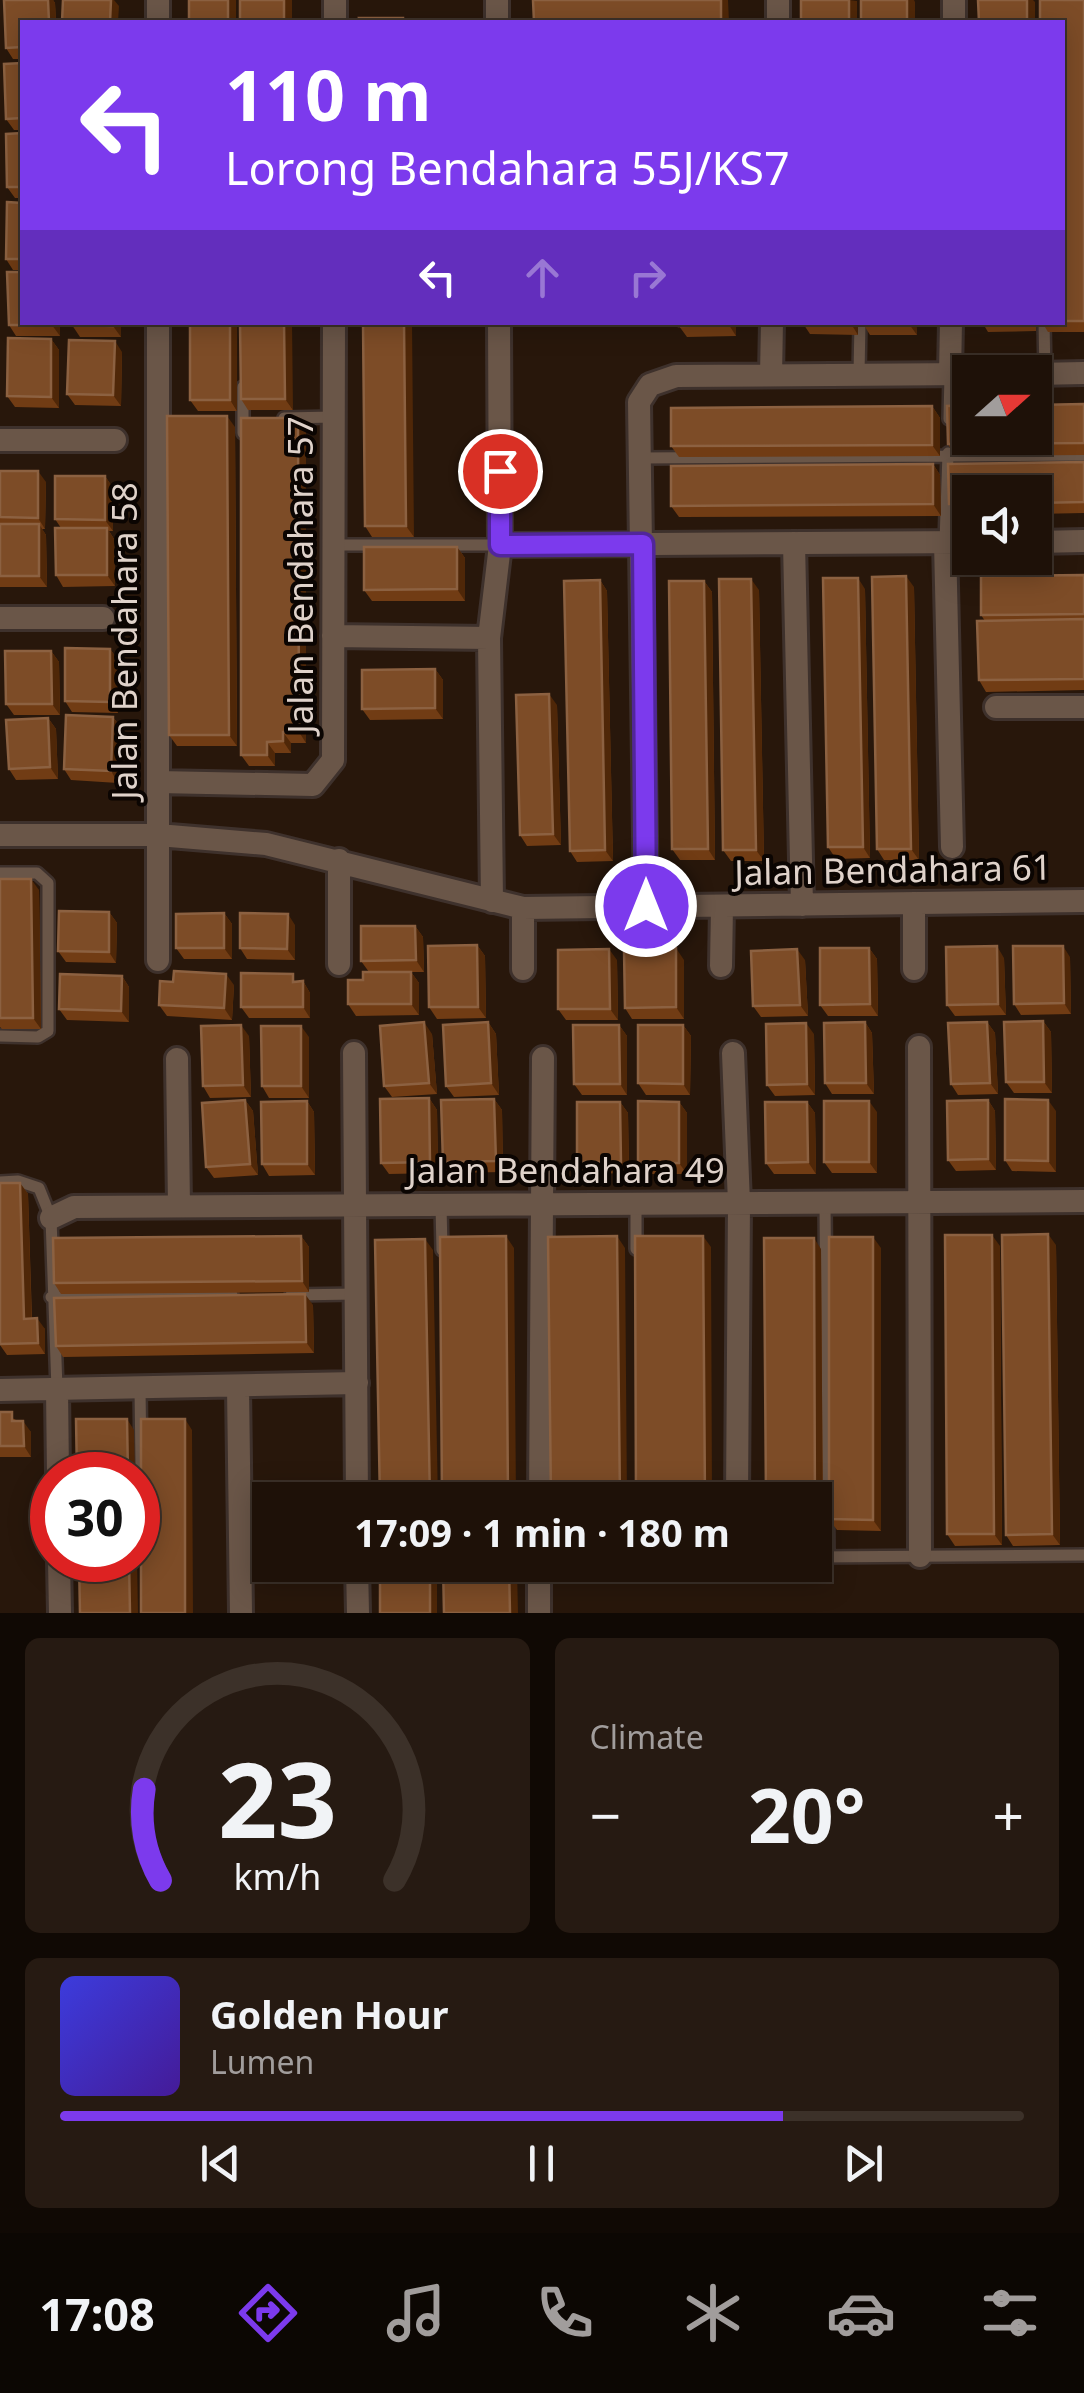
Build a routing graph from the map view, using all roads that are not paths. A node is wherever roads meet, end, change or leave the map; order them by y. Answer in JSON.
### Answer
{"nodes":[{"id":1,"x":158,"y":325,"type":"edge"},
{"id":2,"x":334,"y":325,"type":"edge"},
{"id":3,"x":499,"y":325,"type":"edge"},
{"id":4,"x":772,"y":325,"type":"edge"},
{"id":5,"x":860,"y":325,"type":"edge"},
{"id":6,"x":952,"y":325,"type":"edge"},
{"id":7,"x":1044,"y":325,"type":"edge"},
{"id":8,"x":957,"y":355,"type":"edge"},
{"id":9,"x":1041,"y":355,"type":"edge"},
{"id":10,"x":1084,"y":373,"type":"edge"},
{"id":11,"x":859,"y":374,"type":"junction"},
{"id":12,"x":952,"y":374,"type":"edge"},
{"id":13,"x":1052,"y":374,"type":"edge"},
{"id":14,"x":771,"y":375,"type":"junction"},
{"id":15,"x":242,"y":380,"type":"edge"},
{"id":16,"x":334,"y":418,"type":"junction"},
{"id":17,"x":226,"y":419,"type":"edge"},
{"id":18,"x":242,"y":419,"type":"junction"},
{"id":19,"x":952,"y":429,"type":"edge"},
{"id":20,"x":0,"y":440,"type":"edge"},
{"id":21,"x":116,"y":440,"type":"dead end"},
{"id":22,"x":1084,"y":455,"type":"edge"},
{"id":23,"x":948,"y":456,"type":"junction"},
{"id":24,"x":243,"y":457,"type":"edge"},
{"id":25,"x":639,"y":458,"type":"junction"},
{"id":26,"x":1084,"y":541,"type":"edge"},
{"id":27,"x":945,"y":542,"type":"junction"},
{"id":28,"x":952,"y":542,"type":"edge"},
{"id":29,"x":1052,"y":542,"type":"edge"},
{"id":30,"x":794,"y":543,"type":"junction"},
{"id":31,"x":643,"y":544,"type":"junction"},
{"id":32,"x":334,"y":545,"type":"junction"},
{"id":33,"x":500,"y":545,"type":"junction"},
{"id":34,"x":0,"y":618,"type":"edge"},
{"id":35,"x":103,"y":618,"type":"dead end"},
{"id":36,"x":333,"y":636,"type":"junction"},
{"id":37,"x":489,"y":638,"type":"junction"},
{"id":38,"x":996,"y":706,"type":"dead end"},
{"id":39,"x":1084,"y":706,"type":"edge"},
{"id":40,"x":158,"y":782,"type":"junction"},
{"id":41,"x":0,"y":834,"type":"edge"},
{"id":42,"x":158,"y":835,"type":"junction"},
{"id":43,"x":952,"y":847,"type":"dead end"},
{"id":44,"x":340,"y":860,"type":"junction"},
{"id":45,"x":0,"y":872,"type":"edge"},
{"id":46,"x":492,"y":901,"type":"junction"},
{"id":47,"x":1084,"y":901,"type":"edge"},
{"id":48,"x":914,"y":903,"type":"junction"},
{"id":49,"x":802,"y":904,"type":"junction"},
{"id":50,"x":646,"y":906,"type":"junction"},
{"id":51,"x":722,"y":906,"type":"junction"},
{"id":52,"x":523,"y":908,"type":"junction"},
{"id":53,"x":158,"y":960,"type":"dead end"},
{"id":54,"x":339,"y":964,"type":"dead end"},
{"id":55,"x":721,"y":966,"type":"dead end"},
{"id":56,"x":523,"y":968,"type":"dead end"},
{"id":57,"x":914,"y":969,"type":"dead end"},
{"id":58,"x":0,"y":1036,"type":"edge"},
{"id":59,"x":918,"y":1047,"type":"dead end"},
{"id":60,"x":354,"y":1053,"type":"dead end"},
{"id":61,"x":733,"y":1053,"type":"dead end"},
{"id":62,"x":542,"y":1058,"type":"dead end"},
{"id":63,"x":177,"y":1059,"type":"dead end"},
{"id":64,"x":0,"y":1182,"type":"edge"},
{"id":65,"x":1084,"y":1201,"type":"edge"},
{"id":66,"x":824,"y":1202,"type":"junction"},
{"id":67,"x":918,"y":1202,"type":"junction"},
{"id":68,"x":739,"y":1203,"type":"junction"},
{"id":69,"x":441,"y":1204,"type":"junction"},
{"id":70,"x":542,"y":1204,"type":"junction"},
{"id":71,"x":636,"y":1204,"type":"junction"},
{"id":72,"x":356,"y":1205,"type":"junction"},
{"id":73,"x":180,"y":1206,"type":"junction"},
{"id":74,"x":51,"y":1218,"type":"junction"},
{"id":75,"x":636,"y":1263,"type":"edge"},
{"id":76,"x":442,"y":1264,"type":"edge"},
{"id":77,"x":280,"y":1294,"type":"edge"},
{"id":78,"x":357,"y":1294,"type":"junction"},
{"id":79,"x":242,"y":1295,"type":"edge"},
{"id":80,"x":52,"y":1296,"type":"junction"},
{"id":81,"x":357,"y":1383,"type":"junction"},
{"id":82,"x":238,"y":1386,"type":"junction"},
{"id":83,"x":140,"y":1388,"type":"junction"},
{"id":84,"x":58,"y":1389,"type":"junction"},
{"id":85,"x":0,"y":1390,"type":"edge"},
{"id":86,"x":58,"y":1452,"type":"edge"},
{"id":87,"x":141,"y":1452,"type":"edge"},
{"id":88,"x":357,"y":1482,"type":"edge"},
{"id":89,"x":540,"y":1482,"type":"edge"},
{"id":90,"x":738,"y":1482,"type":"edge"},
{"id":91,"x":822,"y":1482,"type":"edge"},
{"id":92,"x":1084,"y":1555,"type":"edge"},
{"id":93,"x":920,"y":1556,"type":"junction"},
{"id":94,"x":832,"y":1557,"type":"edge"},
{"id":95,"x":59,"y":1582,"type":"edge"},
{"id":96,"x":358,"y":1582,"type":"edge"},
{"id":97,"x":540,"y":1582,"type":"edge"},
{"id":98,"x":60,"y":1613,"type":"edge"},
{"id":99,"x":241,"y":1613,"type":"edge"},
{"id":100,"x":358,"y":1613,"type":"edge"},
{"id":101,"x":539,"y":1613,"type":"edge"}],
"edges":[{"from":1,"to":40,"type":"street","name":"Jalan Bendahara 58"},
{"from":2,"to":16,"type":"street","name":"Jalan Bendahara 57"},
{"from":3,"to":33,"type":"street"},
{"from":4,"to":14,"type":"street"},
{"from":5,"to":11,"type":"lane"},
{"from":6,"to":8,"type":"street"},
{"from":7,"to":9,"type":"lane"},
{"from":10,"to":13,"type":"street"},
{"from":11,"to":12,"type":"street"},
{"from":11,"to":14,"type":"street"},
{"from":14,"to":25,"type":"street"},
{"from":15,"to":18,"type":"lane"},
{"from":16,"to":18,"type":"lane"},
{"from":16,"to":32,"type":"street","name":"Jalan Bendahara 57"},
{"from":17,"to":18,"type":"lane"},
{"from":18,"to":24,"type":"lane"},
{"from":19,"to":23,"type":"lane"},
{"from":20,"to":21,"type":"street"},
{"from":22,"to":23,"type":"lane"},
{"from":23,"to":25,"type":"lane"},
{"from":23,"to":27,"type":"lane"},
{"from":25,"to":31,"type":"street"},
{"from":26,"to":29,"type":"street"},
{"from":27,"to":28,"type":"street"},
{"from":27,"to":30,"type":"street"},
{"from":27,"to":43,"type":"street"},
{"from":30,"to":31,"type":"street"},
{"from":30,"to":49,"type":"street"},
{"from":31,"to":33,"type":"street"},
{"from":31,"to":50,"type":"street"},
{"from":32,"to":33,"type":"lane"},
{"from":32,"to":36,"type":"street","name":"Jalan Bendahara 57"},
{"from":33,"to":37,"type":"street"},
{"from":34,"to":35,"type":"street"},
{"from":36,"to":37,"type":"street"},
{"from":36,"to":40,"type":"street","name":"Jalan Bendahara 57"},
{"from":37,"to":46,"type":"street"},
{"from":38,"to":39,"type":"street"},
{"from":40,"to":42,"type":"street","name":"Jalan Bendahara 58"},
{"from":41,"to":42,"type":"street","name":"Jalan Bendahara 61"},
{"from":42,"to":44,"type":"street","name":"Jalan Bendahara 61"},
{"from":42,"to":53,"type":"street","name":"Jalan Bendahara 58"},
{"from":44,"to":46,"type":"street","name":"Jalan Bendahara 61"},
{"from":44,"to":54,"type":"street"},
{"from":45,"to":58,"type":"lane"},
{"from":46,"to":52,"type":"street","name":"Jalan Bendahara 61"},
{"from":47,"to":48,"type":"street","name":"Jalan Bendahara 61"},
{"from":48,"to":49,"type":"street","name":"Jalan Bendahara 61"},
{"from":48,"to":57,"type":"street"},
{"from":49,"to":51,"type":"street","name":"Jalan Bendahara 61"},
{"from":50,"to":51,"type":"street","name":"Jalan Bendahara 61"},
{"from":50,"to":52,"type":"street","name":"Jalan Bendahara 61"},
{"from":51,"to":55,"type":"street"},
{"from":52,"to":56,"type":"street"},
{"from":59,"to":67,"type":"street"},
{"from":60,"to":72,"type":"street"},
{"from":61,"to":68,"type":"street"},
{"from":62,"to":70,"type":"street"},
{"from":63,"to":73,"type":"street"},
{"from":64,"to":74,"type":"lane"},
{"from":65,"to":67,"type":"street","name":"Jalan Bendahara 49"},
{"from":66,"to":67,"type":"street","name":"Jalan Bendahara 49"},
{"from":66,"to":68,"type":"street","name":"Jalan Bendahara 49"},
{"from":66,"to":91,"type":"lane"},
{"from":67,"to":93,"type":"street"},
{"from":68,"to":71,"type":"street","name":"Jalan Bendahara 49"},
{"from":68,"to":90,"type":"street"},
{"from":69,"to":70,"type":"street","name":"Jalan Bendahara 49"},
{"from":69,"to":72,"type":"street","name":"Jalan Bendahara 49"},
{"from":69,"to":76,"type":"lane"},
{"from":70,"to":71,"type":"street","name":"Jalan Bendahara 49"},
{"from":70,"to":89,"type":"street"},
{"from":71,"to":75,"type":"lane"},
{"from":72,"to":73,"type":"street","name":"Jalan Bendahara 49"},
{"from":72,"to":78,"type":"street"},
{"from":73,"to":74,"type":"street","name":"Jalan Bendahara 49"},
{"from":74,"to":80,"type":"lane"},
{"from":77,"to":78,"type":"lane"},
{"from":78,"to":81,"type":"street"},
{"from":79,"to":80,"type":"lane"},
{"from":80,"to":84,"type":"lane"},
{"from":81,"to":82,"type":"street"},
{"from":81,"to":88,"type":"street"},
{"from":82,"to":83,"type":"street"},
{"from":82,"to":99,"type":"street"},
{"from":83,"to":84,"type":"street"},
{"from":83,"to":87,"type":"lane"},
{"from":84,"to":85,"type":"street"},
{"from":84,"to":86,"type":"street"},
{"from":92,"to":93,"type":"lane"},
{"from":93,"to":94,"type":"lane"},
{"from":95,"to":98,"type":"street"},
{"from":96,"to":100,"type":"street"},
{"from":97,"to":101,"type":"street"}]}
